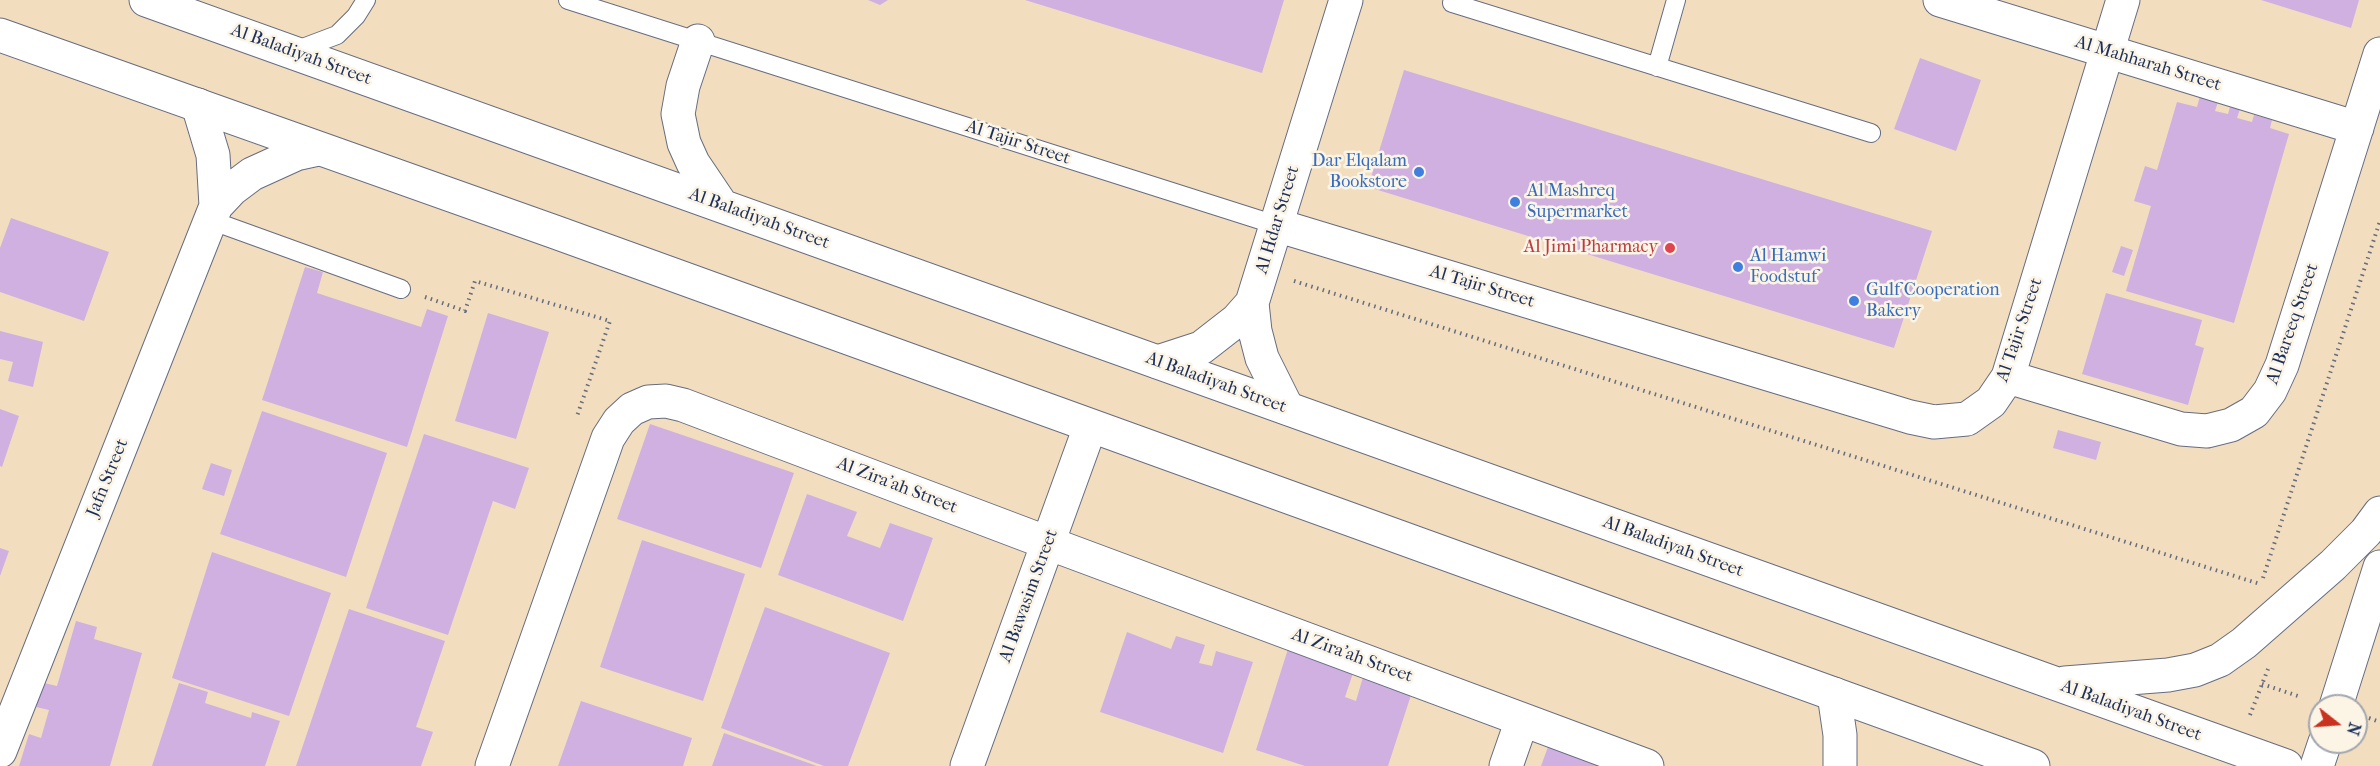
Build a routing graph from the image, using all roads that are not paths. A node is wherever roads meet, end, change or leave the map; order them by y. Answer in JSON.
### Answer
{"nodes":[{"id":1,"x":146,"y":0,"type":"edge"},
{"id":2,"x":366,"y":0,"type":"edge"},
{"id":3,"x":568,"y":0,"type":"edge"},
{"id":4,"x":1346,"y":0,"type":"edge"},
{"id":5,"x":1676,"y":0,"type":"edge"},
{"id":6,"x":1940,"y":0,"type":"edge"},
{"id":7,"x":2123,"y":0,"type":"edge"},
{"id":8,"x":1452,"y":3,"type":"dead end"},
{"id":9,"x":0,"y":35,"type":"edge"},
{"id":10,"x":698,"y":41,"type":"junction"},
{"id":11,"x":2107,"y":51,"type":"junction"},
{"id":12,"x":291,"y":52,"type":"junction"},
{"id":13,"x":2380,"y":54,"type":"edge"},
{"id":14,"x":1657,"y":67,"type":"junction"},
{"id":15,"x":198,"y":105,"type":"junction"},
{"id":16,"x":2357,"y":128,"type":"junction"},
{"id":17,"x":1871,"y":133,"type":"dead end"},
{"id":18,"x":319,"y":149,"type":"junction"},
{"id":19,"x":722,"y":206,"type":"junction"},
{"id":20,"x":213,"y":213,"type":"junction"},
{"id":21,"x":1276,"y":225,"type":"junction"},
{"id":22,"x":401,"y":289,"type":"road end"},
{"id":23,"x":1252,"y":303,"type":"junction"},
{"id":24,"x":1158,"y":362,"type":"junction"},
{"id":25,"x":2008,"y":377,"type":"junction"},
{"id":26,"x":1287,"y":408,"type":"junction"},
{"id":27,"x":1090,"y":427,"type":"junction"},
{"id":28,"x":2380,"y":513,"type":"edge"},
{"id":29,"x":1048,"y":543,"type":"junction"},
{"id":30,"x":2380,"y":567,"type":"edge"},
{"id":31,"x":2055,"y":684,"type":"junction"},
{"id":32,"x":1834,"y":694,"type":"junction"},
{"id":33,"x":2325,"y":694,"type":"edge"},
{"id":34,"x":1522,"y":720,"type":"junction"},
{"id":35,"x":0,"y":751,"type":"edge"},
{"id":36,"x":492,"y":766,"type":"edge"},
{"id":37,"x":967,"y":766,"type":"edge"},
{"id":38,"x":1506,"y":766,"type":"edge"},
{"id":39,"x":1647,"y":766,"type":"edge"},
{"id":40,"x":1840,"y":766,"type":"edge"},
{"id":41,"x":2032,"y":766,"type":"edge"},
{"id":42,"x":2286,"y":766,"type":"edge"}],
"edges":[{"from":1,"to":12,"type":"street","name":"Al Baladiyah Street"},
{"from":2,"to":12,"type":"lane"},
{"from":3,"to":10,"type":"lane","name":"Al Tajir Street"},
{"from":4,"to":21,"type":"street","name":"Al Hdar Street"},
{"from":5,"to":14,"type":"lane"},
{"from":6,"to":11,"type":"street","name":"Al Mahharah Street"},
{"from":7,"to":11,"type":"street","name":"Al Tajir Street"},
{"from":8,"to":14,"type":"lane"},
{"from":9,"to":15,"type":"street"},
{"from":10,"to":19,"type":"street"},
{"from":10,"to":21,"type":"lane","name":"Al Tajir Street"},
{"from":11,"to":16,"type":"street","name":"Al Mahharah Street"},
{"from":11,"to":25,"type":"street","name":"Al Tajir Street"},
{"from":12,"to":19,"type":"street","name":"Al Baladiyah Street"},
{"from":13,"to":16,"type":"street","name":"Al Bareeq Street"},
{"from":14,"to":17,"type":"lane"},
{"from":15,"to":18,"type":"street"},
{"from":15,"to":20,"type":"street","name":"Jafn Street"},
{"from":16,"to":25,"type":"street","name":"Al Bareeq Street"},
{"from":18,"to":20,"type":"street","name":"Jafn Street"},
{"from":18,"to":27,"type":"street"},
{"from":19,"to":24,"type":"street","name":"Al Baladiyah Street"},
{"from":20,"to":22,"type":"lane"},
{"from":20,"to":35,"type":"street","name":"Jafn Street"},
{"from":21,"to":23,"type":"street","name":"Al Hdar Street"},
{"from":21,"to":25,"type":"street","name":"Al Tajir Street"},
{"from":23,"to":24,"type":"street","name":"Al Hdar Street"},
{"from":23,"to":26,"type":"street","name":"Al Hdar Street"},
{"from":24,"to":26,"type":"street","name":"Al Baladiyah Street"},
{"from":26,"to":31,"type":"street","name":"Al Baladiyah Street"},
{"from":27,"to":29,"type":"street","name":"Al Bawasim Street"},
{"from":27,"to":32,"type":"street"},
{"from":28,"to":31,"type":"street"},
{"from":29,"to":34,"type":"street","name":"Al Zira'ah Street"},
{"from":29,"to":36,"type":"street","name":"Al Zira'ah Street"},
{"from":29,"to":37,"type":"street","name":"Al Bawasim Street"},
{"from":30,"to":33,"type":"street"},
{"from":31,"to":42,"type":"street","name":"Al Baladiyah Street"},
{"from":32,"to":40,"type":"street"},
{"from":32,"to":41,"type":"street"},
{"from":34,"to":38,"type":"street"},
{"from":34,"to":39,"type":"street","name":"Al Zira'ah Street"}]}
